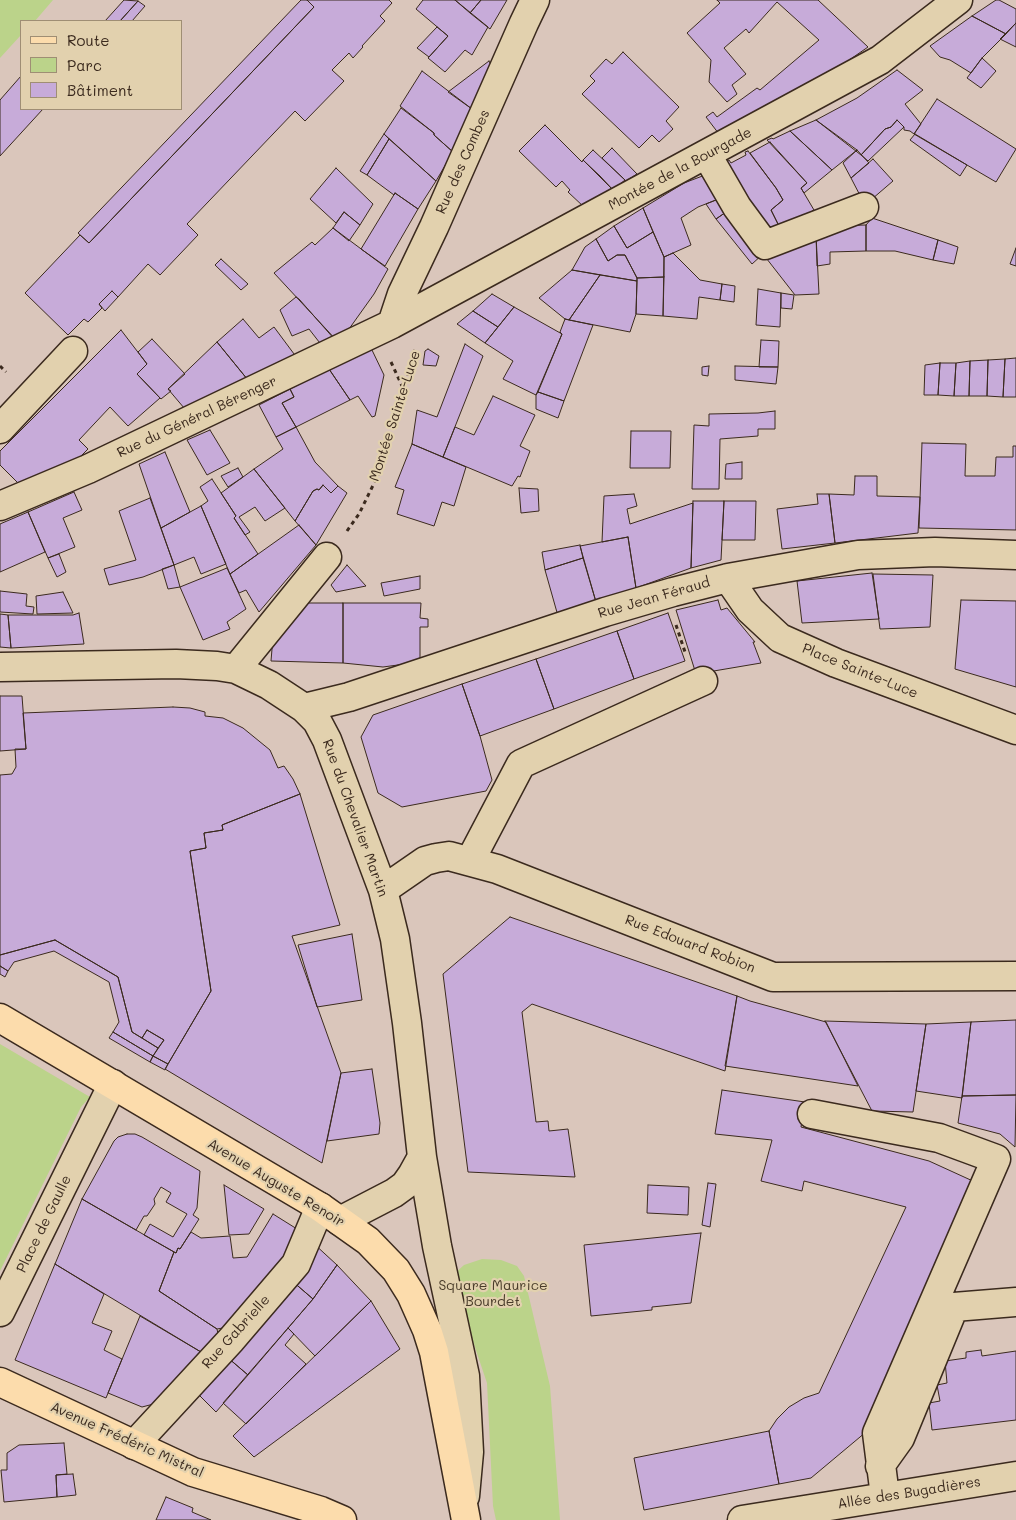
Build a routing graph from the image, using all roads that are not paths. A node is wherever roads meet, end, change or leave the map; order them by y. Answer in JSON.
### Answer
{"nodes":[{"id":1,"x":535,"y":0,"type":"edge"},
{"id":2,"x":958,"y":0,"type":"edge"},
{"id":3,"x":707,"y":155,"type":"junction"},
{"id":4,"x":864,"y":207,"type":"dead end"},
{"id":5,"x":392,"y":324,"type":"junction"},
{"id":6,"x":73,"y":351,"type":"dead end"},
{"id":7,"x":0,"y":429,"type":"edge"},
{"id":8,"x":0,"y":506,"type":"edge"},
{"id":9,"x":1016,"y":555,"type":"edge"},
{"id":10,"x":327,"y":557,"type":"road end"},
{"id":11,"x":728,"y":578,"type":"junction"},
{"id":12,"x":0,"y":667,"type":"edge"},
{"id":13,"x":236,"y":669,"type":"junction"},
{"id":14,"x":699,"y":682,"type":"road end"},
{"id":15,"x":304,"y":708,"type":"junction"},
{"id":16,"x":1016,"y":730,"type":"edge"},
{"id":17,"x":470,"y":861,"type":"junction"},
{"id":18,"x":383,"y":890,"type":"junction"},
{"id":19,"x":1016,"y":976,"type":"edge"},
{"id":20,"x":0,"y":1018,"type":"edge"},
{"id":21,"x":113,"y":1084,"type":"junction"},
{"id":22,"x":812,"y":1114,"type":"dead end"},
{"id":23,"x":422,"y":1157,"type":"junction"},
{"id":24,"x":330,"y":1214,"type":"junction"},
{"id":25,"x":1016,"y":1302,"type":"edge"},
{"id":26,"x":0,"y":1312,"type":"edge"},
{"id":27,"x":0,"y":1382,"type":"edge"},
{"id":28,"x":134,"y":1445,"type":"junction"},
{"id":29,"x":880,"y":1466,"type":"junction"},
{"id":30,"x":1016,"y":1476,"type":"edge"},
{"id":31,"x":884,"y":1496,"type":"junction"},
{"id":32,"x":465,"y":1514,"type":"edge"},
{"id":33,"x":342,"y":1520,"type":"edge"},
{"id":34,"x":743,"y":1520,"type":"edge"}],
"edges":[{"from":1,"to":5,"type":"street","name":"Rue des Combes"},
{"from":2,"to":3,"type":"street","name":"Montée de la Bourgade"},
{"from":3,"to":4,"type":"street"},
{"from":3,"to":5,"type":"street","name":"Montée de la Bourgade"},
{"from":5,"to":8,"type":"street","name":"Rue du Général Bérenger"},
{"from":6,"to":7,"type":"street"},
{"from":9,"to":11,"type":"street","name":"Rue Jean Féraud"},
{"from":10,"to":13,"type":"street"},
{"from":11,"to":15,"type":"street","name":"Rue Jean Féraud"},
{"from":11,"to":16,"type":"street","name":"Place Sainte-Luce"},
{"from":12,"to":13,"type":"street","name":"Rue du Chevalier Martin"},
{"from":13,"to":15,"type":"street","name":"Rue du Chevalier Martin"},
{"from":14,"to":17,"type":"street"},
{"from":15,"to":18,"type":"street","name":"Rue du Chevalier Martin"},
{"from":17,"to":18,"type":"street","name":"Rue Edouard Robion"},
{"from":17,"to":19,"type":"street","name":"Rue Edouard Robion"},
{"from":18,"to":23,"type":"street","name":"Rue du Chevalier Martin"},
{"from":20,"to":21,"type":"main road","name":"Avenue Auguste Renoir"},
{"from":21,"to":24,"type":"main road","name":"Avenue Auguste Renoir"},
{"from":21,"to":26,"type":"street","name":"Place de Gaulle"},
{"from":22,"to":29,"type":"street"},
{"from":23,"to":24,"type":"street"},
{"from":23,"to":32,"type":"street","name":"Rue du Chevalier Martin"},
{"from":24,"to":28,"type":"street","name":"Rue Gabrielle"},
{"from":24,"to":32,"type":"main road","name":"Avenue Auguste Renoir"},
{"from":25,"to":29,"type":"street"},
{"from":27,"to":28,"type":"main road","name":"Avenue Frédéric Mistral"},
{"from":28,"to":33,"type":"main road","name":"Avenue Frédéric Mistral"},
{"from":29,"to":31,"type":"street"},
{"from":30,"to":31,"type":"street","name":"Allée des Bugadières"},
{"from":31,"to":34,"type":"street","name":"Allée des Bugadières"}]}
